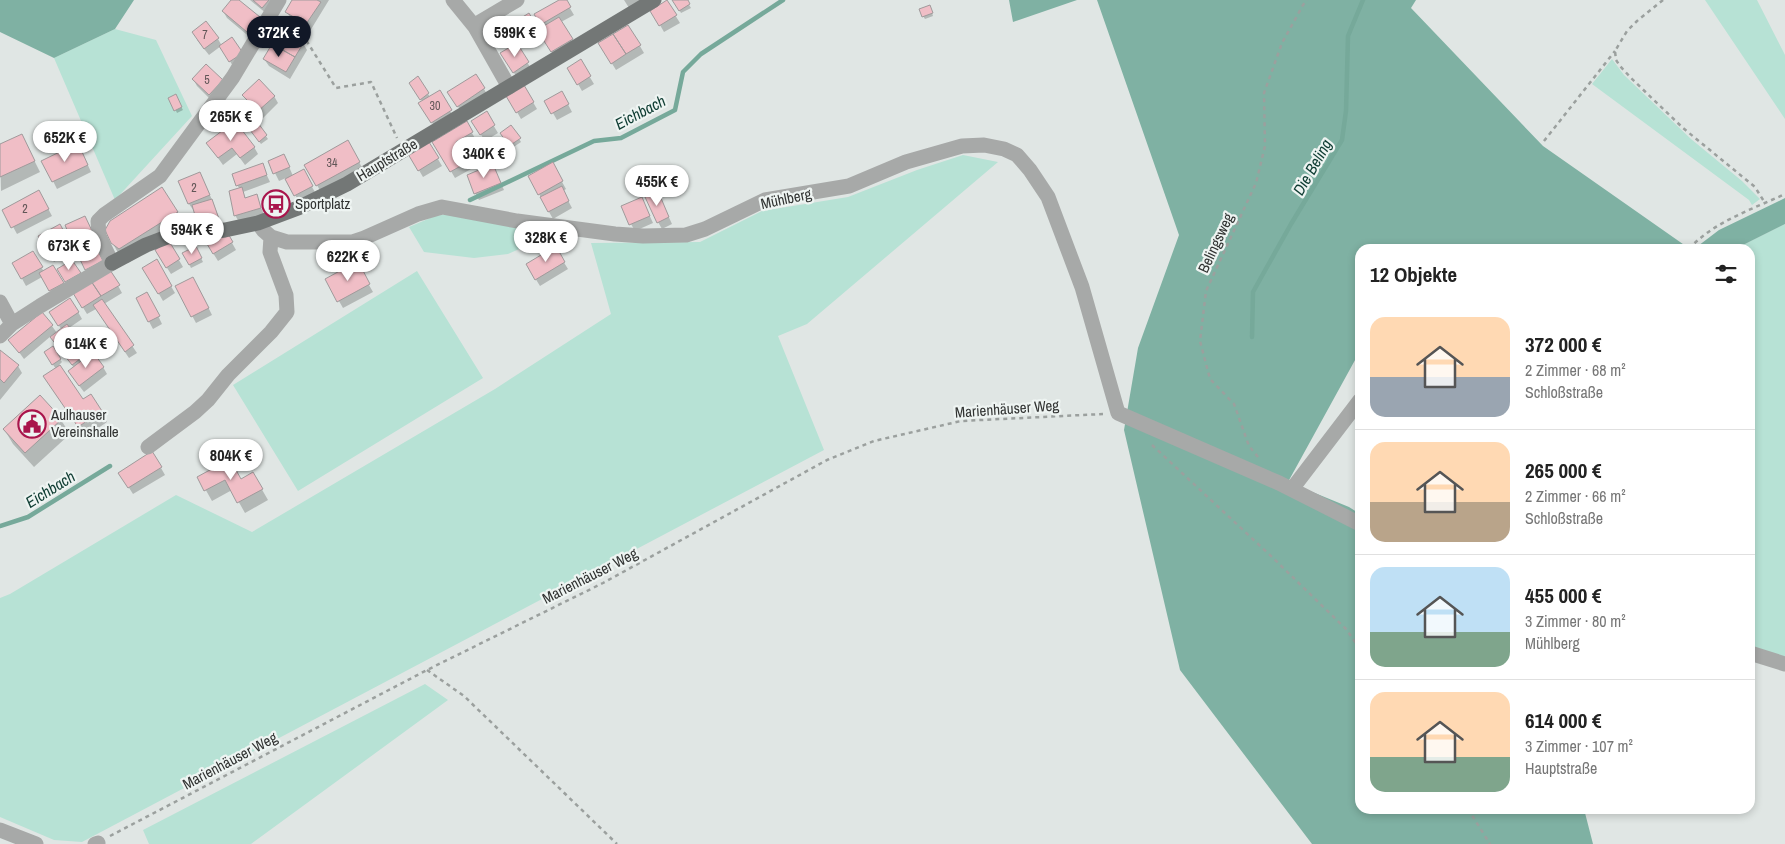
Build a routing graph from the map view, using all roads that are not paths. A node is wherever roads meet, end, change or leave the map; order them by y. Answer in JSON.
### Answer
{"nodes":[{"id":1,"x":453,"y":0,"type":"edge"},
{"id":2,"x":517,"y":0,"type":"edge"},
{"id":3,"x":654,"y":0,"type":"edge"},
{"id":4,"x":276,"y":5,"type":"edge"},
{"id":5,"x":475,"y":27,"type":"junction"},
{"id":6,"x":509,"y":87,"type":"junction"},
{"id":7,"x":258,"y":223,"type":"junction"},
{"id":8,"x":271,"y":237,"type":"junction"},
{"id":9,"x":112,"y":263,"type":"junction"},
{"id":10,"x":0,"y":302,"type":"edge"},
{"id":11,"x":12,"y":324,"type":"junction"},
{"id":12,"x":0,"y":336,"type":"edge"},
{"id":13,"x":1355,"y":407,"type":"edge"},
{"id":14,"x":148,"y":447,"type":"dead end"},
{"id":15,"x":1292,"y":489,"type":"junction"},
{"id":16,"x":1355,"y":521,"type":"edge"},
{"id":17,"x":1755,"y":655,"type":"edge"},
{"id":18,"x":1785,"y":664,"type":"edge"},
{"id":19,"x":0,"y":830,"type":"edge"},
{"id":20,"x":36,"y":844,"type":"edge"}],
"edges":[{"from":1,"to":5,"type":"street"},
{"from":2,"to":5,"type":"street"},
{"from":3,"to":6,"type":"main road","name":"Hauptstraße"},
{"from":4,"to":9,"type":"street"},
{"from":5,"to":6,"type":"street"},
{"from":6,"to":7,"type":"main road","name":"Hauptstraße"},
{"from":7,"to":8,"type":"street"},
{"from":7,"to":9,"type":"main road","name":"Hauptstraße"},
{"from":8,"to":14,"type":"street"},
{"from":8,"to":15,"type":"street","name":"Mühlberg"},
{"from":9,"to":11,"type":"street","name":"Hauptstraße"},
{"from":10,"to":11,"type":"street"},
{"from":11,"to":12,"type":"street","name":"Hauptstraße"},
{"from":13,"to":15,"type":"street"},
{"from":15,"to":16,"type":"street"},
{"from":17,"to":18,"type":"street"},
{"from":19,"to":20,"type":"street"}]}
